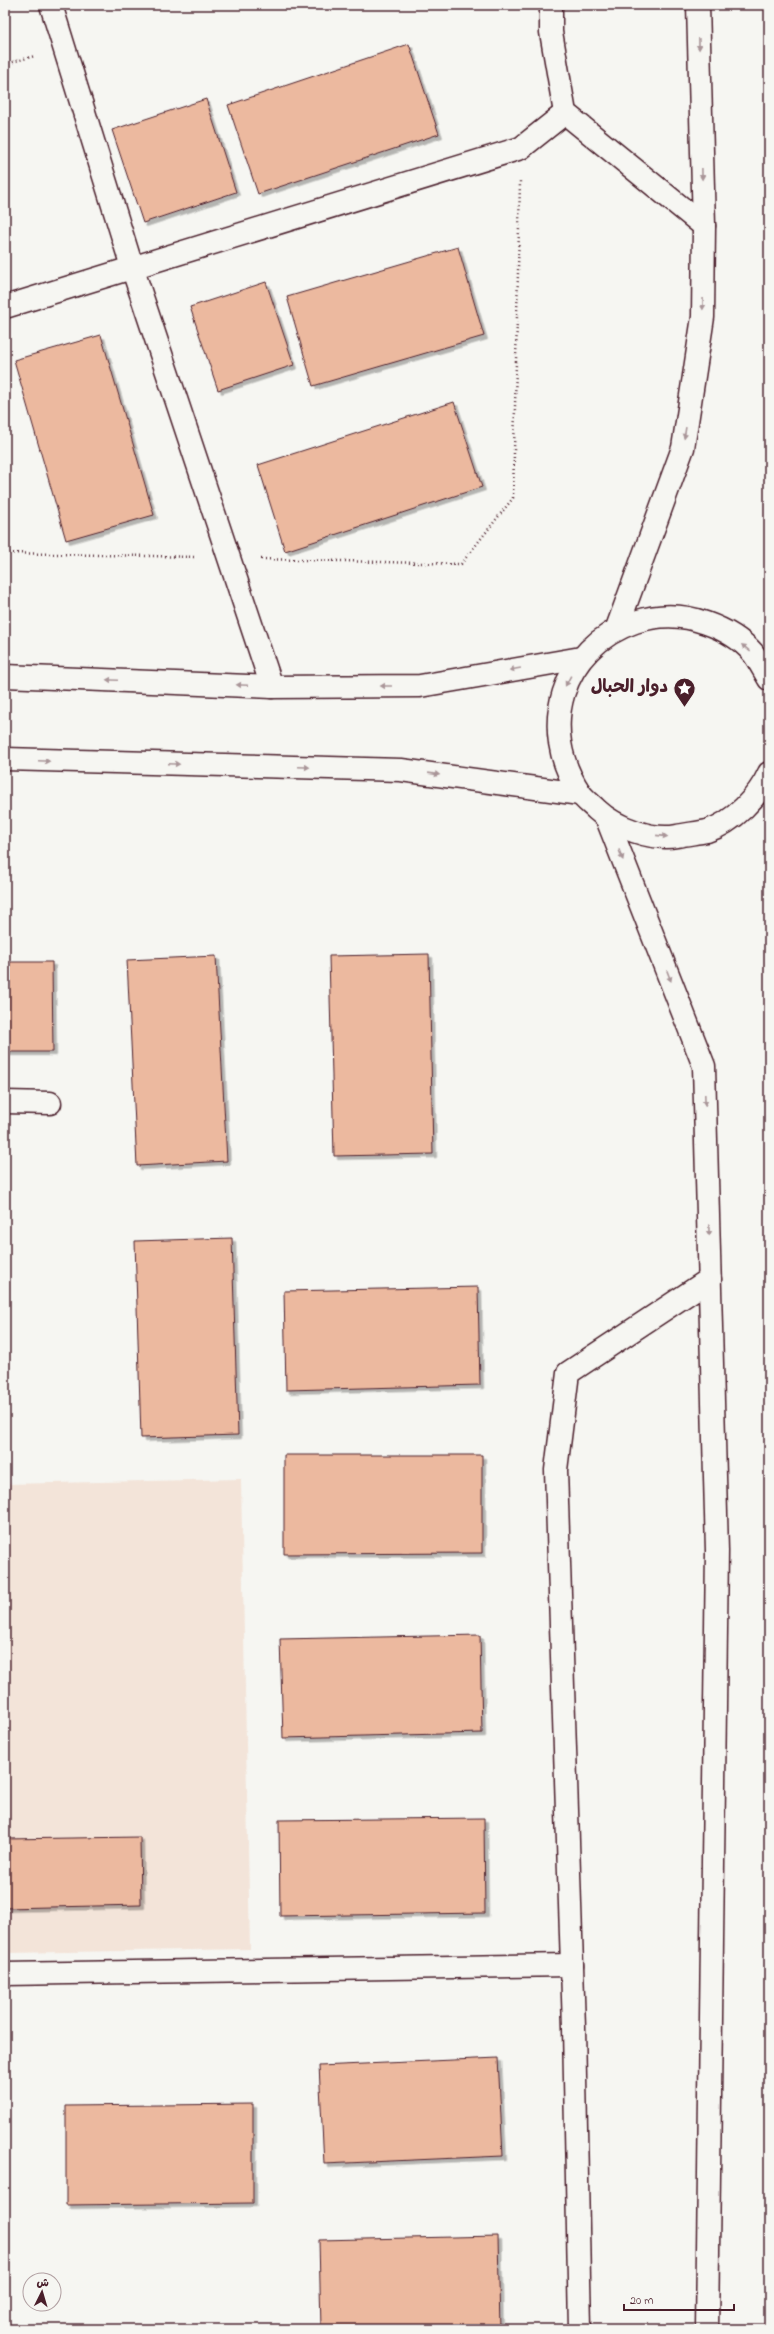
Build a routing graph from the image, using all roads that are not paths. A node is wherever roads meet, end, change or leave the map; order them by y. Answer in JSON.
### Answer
{"nodes":[{"id":1,"x":52,"y":5,"type":"edge"},
{"id":2,"x":551,"y":5,"type":"edge"},
{"id":3,"x":698,"y":5,"type":"edge"},
{"id":4,"x":565,"y":113,"type":"junction"},
{"id":5,"x":704,"y":226,"type":"junction"},
{"id":6,"x":132,"y":267,"type":"junction"},
{"id":7,"x":5,"y":307,"type":"edge"},
{"id":8,"x":617,"y":628,"type":"junction"},
{"id":9,"x":581,"y":658,"type":"junction"},
{"id":10,"x":5,"y":676,"type":"edge"},
{"id":11,"x":769,"y":679,"type":"edge"},
{"id":12,"x":272,"y":686,"type":"junction"},
{"id":13,"x":5,"y":760,"type":"edge"},
{"id":14,"x":769,"y":772,"type":"edge"},
{"id":15,"x":580,"y":794,"type":"junction"},
{"id":16,"x":607,"y":819,"type":"junction"},
{"id":17,"x":5,"y":1102,"type":"edge"},
{"id":18,"x":50,"y":1103,"type":"dead end"},
{"id":19,"x":710,"y":1279,"type":"junction"},
{"id":20,"x":572,"y":1965,"type":"junction"},
{"id":21,"x":5,"y":1974,"type":"edge"},
{"id":22,"x":580,"y":2329,"type":"edge"},
{"id":23,"x":708,"y":2329,"type":"edge"}],
"edges":[{"from":1,"to":6,"type":"street"},
{"from":2,"to":4,"type":"street"},
{"from":3,"to":5,"type":"street","one_way":true},
{"from":4,"to":5,"type":"street"},
{"from":4,"to":6,"type":"street"},
{"from":5,"to":8,"type":"street","one_way":true},
{"from":6,"to":7,"type":"street"},
{"from":6,"to":12,"type":"street"},
{"from":8,"to":9,"type":"street"},
{"from":11,"to":8,"type":"street","one_way":true},
{"from":9,"to":12,"type":"street","one_way":true},
{"from":9,"to":15,"type":"street","one_way":true},
{"from":12,"to":10,"type":"street","one_way":true},
{"from":13,"to":15,"type":"street","one_way":true},
{"from":16,"to":14,"type":"street","one_way":true},
{"from":15,"to":16,"type":"street"},
{"from":16,"to":19,"type":"street","one_way":true},
{"from":17,"to":18,"type":"street"},
{"from":19,"to":20,"type":"street"},
{"from":19,"to":23,"type":"street"},
{"from":20,"to":21,"type":"street"},
{"from":20,"to":22,"type":"street"}]}
